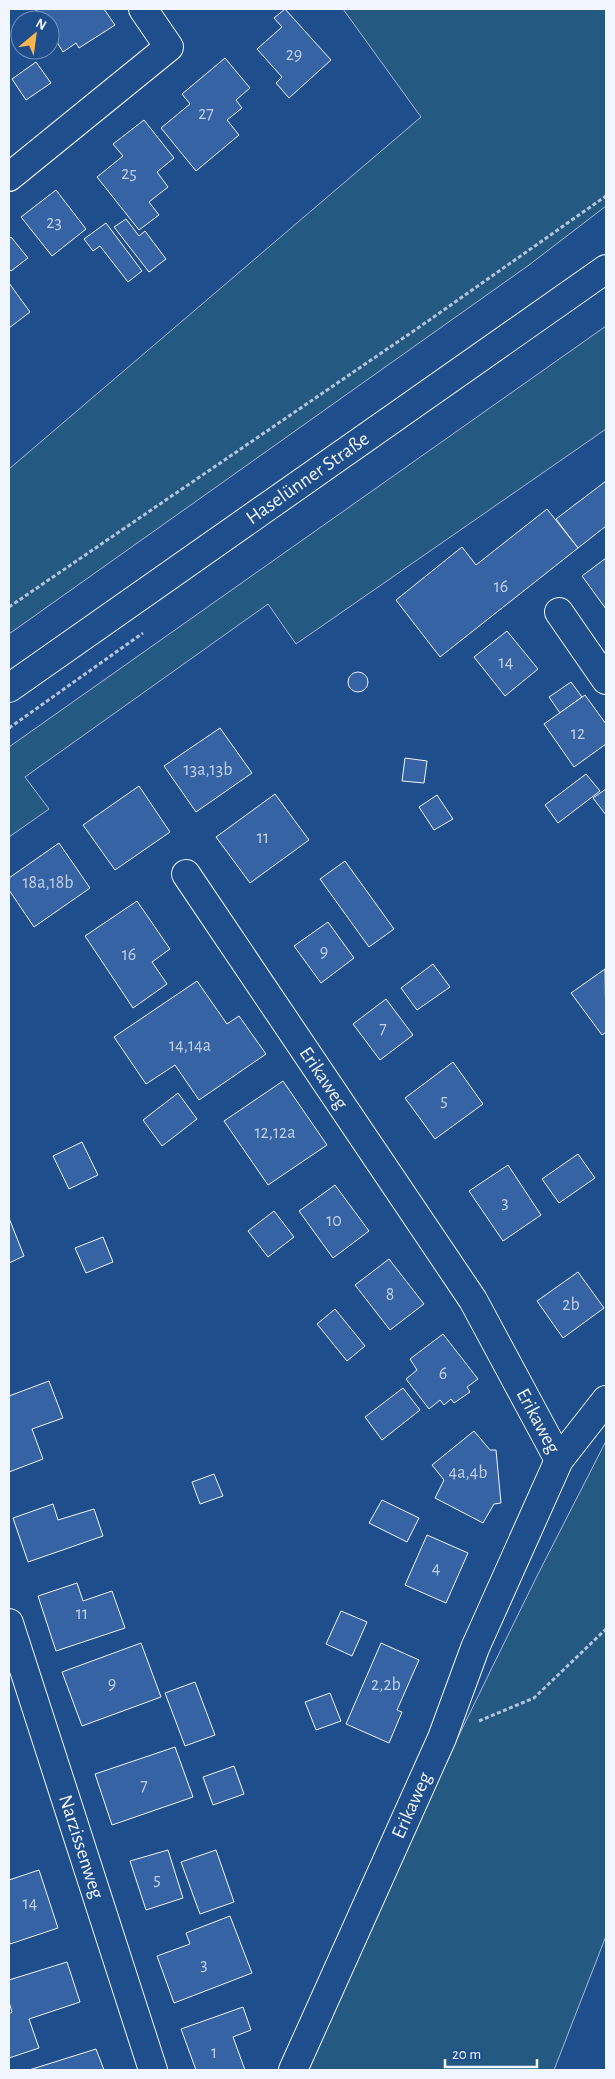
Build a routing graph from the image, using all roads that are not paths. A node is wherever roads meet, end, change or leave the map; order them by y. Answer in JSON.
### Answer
{"nodes":[{"id":1,"x":143,"y":9,"type":"edge"},
{"id":2,"x":9,"y":177,"type":"edge"},
{"id":3,"x":606,"y":269,"type":"edge"},
{"id":4,"x":559,"y":612,"type":"dead end"},
{"id":5,"x":606,"y":680,"type":"edge"},
{"id":6,"x":9,"y":688,"type":"edge"},
{"id":7,"x":186,"y":874,"type":"dead end"},
{"id":8,"x":606,"y":1400,"type":"edge"},
{"id":9,"x":559,"y":1460,"type":"junction"},
{"id":10,"x":9,"y":1623,"type":"edge"},
{"id":11,"x":153,"y":2070,"type":"edge"},
{"id":12,"x":293,"y":2070,"type":"edge"}],
"edges":[{"from":1,"to":2,"type":"street"},
{"from":3,"to":6,"type":"street","name":"Haselünner Straße"},
{"from":4,"to":5,"type":"street"},
{"from":7,"to":9,"type":"street","name":"Erikaweg"},
{"from":8,"to":9,"type":"street"},
{"from":9,"to":12,"type":"street","name":"Erikaweg"},
{"from":10,"to":11,"type":"street","name":"Narzissenweg"}]}
